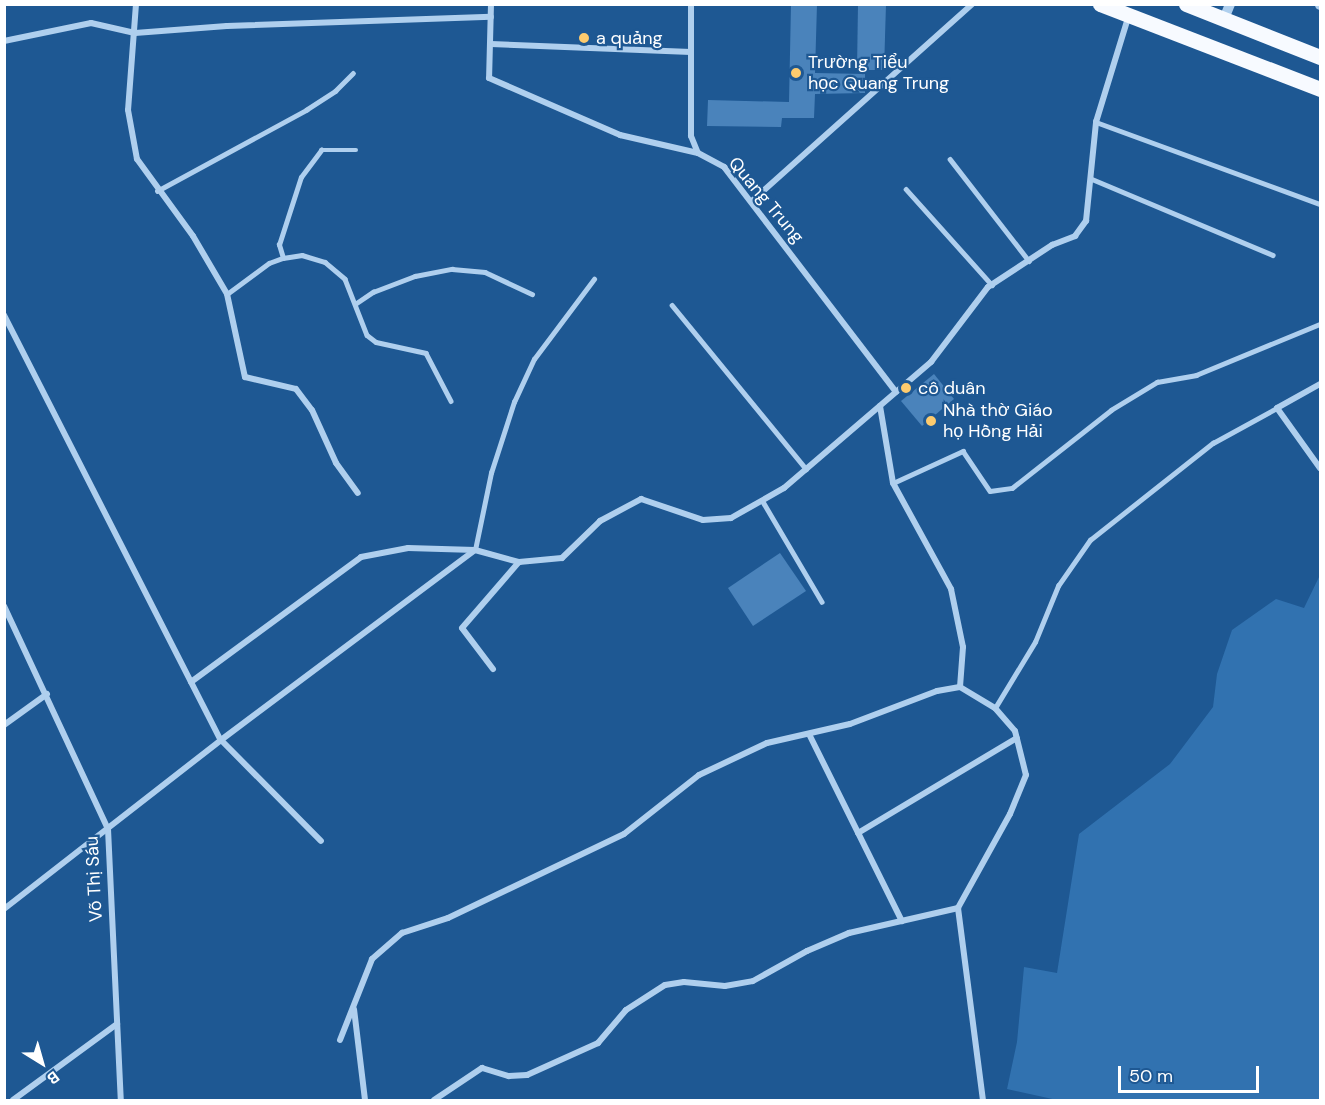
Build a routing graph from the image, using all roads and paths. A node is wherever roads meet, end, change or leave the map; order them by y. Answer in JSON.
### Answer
{"nodes":[{"id":1,"x":136,"y":4,"type":"edge"},
{"id":2,"x":491,"y":4,"type":"edge"},
{"id":3,"x":691,"y":4,"type":"edge"},
{"id":4,"x":972,"y":4,"type":"edge"},
{"id":5,"x":1100,"y":4,"type":"edge"},
{"id":6,"x":1186,"y":4,"type":"edge"},
{"id":7,"x":1230,"y":4,"type":"edge"},
{"id":8,"x":1129,"y":15,"type":"junction"},
{"id":9,"x":491,"y":17,"type":"junction"},
{"id":10,"x":1224,"y":19,"type":"junction"},
{"id":11,"x":135,"y":33,"type":"junction"},
{"id":12,"x":4,"y":41,"type":"edge"},
{"id":13,"x":490,"y":44,"type":"junction"},
{"id":14,"x":691,"y":52,"type":"junction"},
{"id":15,"x":1320,"y":57,"type":"edge"},
{"id":16,"x":352,"y":73,"type":"dead end"},
{"id":17,"x":1320,"y":89,"type":"edge"},
{"id":18,"x":1096,"y":122,"type":"junction"},
{"id":19,"x":356,"y":150,"type":"dead end"},
{"id":20,"x":698,"y":153,"type":"junction"},
{"id":21,"x":950,"y":159,"type":"dead end"},
{"id":22,"x":1092,"y":179,"type":"junction"},
{"id":23,"x":906,"y":189,"type":"dead end"},
{"id":24,"x":157,"y":191,"type":"junction"},
{"id":25,"x":752,"y":201,"type":"junction"},
{"id":26,"x":1320,"y":204,"type":"edge"},
{"id":27,"x":1273,"y":255,"type":"dead end"},
{"id":28,"x":283,"y":258,"type":"junction"},
{"id":29,"x":1029,"y":261,"type":"junction"},
{"id":30,"x":594,"y":279,"type":"dead end"},
{"id":31,"x":992,"y":285,"type":"junction"},
{"id":32,"x":227,"y":294,"type":"junction"},
{"id":33,"x":532,"y":294,"type":"dead end"},
{"id":34,"x":355,"y":304,"type":"junction"},
{"id":35,"x":672,"y":305,"type":"dead end"},
{"id":36,"x":4,"y":315,"type":"edge"},
{"id":37,"x":1320,"y":324,"type":"edge"},
{"id":38,"x":1320,"y":384,"type":"edge"},
{"id":39,"x":896,"y":392,"type":"junction"},
{"id":40,"x":451,"y":401,"type":"dead end"},
{"id":41,"x":880,"y":406,"type":"junction"},
{"id":42,"x":1277,"y":408,"type":"junction"},
{"id":43,"x":1320,"y":468,"type":"edge"},
{"id":44,"x":806,"y":469,"type":"junction"},
{"id":45,"x":893,"y":483,"type":"junction"},
{"id":46,"x":358,"y":493,"type":"dead end"},
{"id":47,"x":762,"y":500,"type":"junction"},
{"id":48,"x":475,"y":550,"type":"junction"},
{"id":49,"x":519,"y":562,"type":"junction"},
{"id":50,"x":822,"y":602,"type":"dead end"},
{"id":51,"x":4,"y":606,"type":"edge"},
{"id":52,"x":493,"y":669,"type":"dead end"},
{"id":53,"x":191,"y":682,"type":"junction"},
{"id":54,"x":960,"y":687,"type":"junction"},
{"id":55,"x":47,"y":694,"type":"junction"},
{"id":56,"x":995,"y":708,"type":"junction"},
{"id":57,"x":4,"y":725,"type":"edge"},
{"id":58,"x":809,"y":734,"type":"junction"},
{"id":59,"x":1017,"y":738,"type":"junction"},
{"id":60,"x":221,"y":740,"type":"junction"},
{"id":61,"x":108,"y":829,"type":"junction"},
{"id":62,"x":858,"y":833,"type":"junction"},
{"id":63,"x":321,"y":840,"type":"dead end"},
{"id":64,"x":958,"y":908,"type":"junction"},
{"id":65,"x":4,"y":909,"type":"edge"},
{"id":66,"x":902,"y":921,"type":"junction"},
{"id":67,"x":354,"y":1008,"type":"junction"},
{"id":68,"x":117,"y":1024,"type":"junction"},
{"id":69,"x":340,"y":1040,"type":"dead end"},
{"id":70,"x":13,"y":1101,"type":"edge"},
{"id":71,"x":121,"y":1101,"type":"edge"},
{"id":72,"x":365,"y":1101,"type":"edge"},
{"id":73,"x":434,"y":1101,"type":"edge"},
{"id":74,"x":983,"y":1101,"type":"edge"}],
"edges":[{"from":1,"to":11,"type":"street"},
{"from":2,"to":9,"type":"street"},
{"from":3,"to":14,"type":"street"},
{"from":4,"to":25,"type":"street"},
{"from":5,"to":8,"type":"main road"},
{"from":6,"to":10,"type":"main road"},
{"from":7,"to":10,"type":"street"},
{"from":8,"to":17,"type":"main road"},
{"from":8,"to":18,"type":"street"},
{"from":9,"to":11,"type":"street"},
{"from":9,"to":13,"type":"street"},
{"from":10,"to":15,"type":"main road"},
{"from":11,"to":12,"type":"street"},
{"from":11,"to":24,"type":"street"},
{"from":13,"to":14,"type":"street"},
{"from":13,"to":20,"type":"street","name":"Quang Trung"},
{"from":14,"to":20,"type":"street"},
{"from":16,"to":24,"type":"lane"},
{"from":18,"to":22,"type":"street"},
{"from":18,"to":26,"type":"lane"},
{"from":19,"to":28,"type":"lane"},
{"from":20,"to":25,"type":"street","name":"Quang Trung"},
{"from":21,"to":29,"type":"lane"},
{"from":22,"to":27,"type":"lane"},
{"from":22,"to":29,"type":"street"},
{"from":23,"to":31,"type":"lane"},
{"from":24,"to":32,"type":"street"},
{"from":25,"to":39,"type":"street","name":"Quang Trung"},
{"from":28,"to":32,"type":"lane"},
{"from":28,"to":34,"type":"lane"},
{"from":29,"to":31,"type":"street"},
{"from":30,"to":48,"type":"lane"},
{"from":31,"to":39,"type":"street"},
{"from":32,"to":46,"type":"street"},
{"from":33,"to":34,"type":"lane"},
{"from":34,"to":40,"type":"lane"},
{"from":35,"to":44,"type":"lane"},
{"from":36,"to":53,"type":"street"},
{"from":37,"to":45,"type":"lane"},
{"from":38,"to":42,"type":"street"},
{"from":39,"to":41,"type":"street"},
{"from":41,"to":44,"type":"street"},
{"from":41,"to":45,"type":"street"},
{"from":42,"to":43,"type":"street"},
{"from":42,"to":56,"type":"lane"},
{"from":44,"to":47,"type":"street"},
{"from":45,"to":54,"type":"street"},
{"from":47,"to":49,"type":"street"},
{"from":47,"to":50,"type":"lane"},
{"from":48,"to":49,"type":"street"},
{"from":48,"to":53,"type":"street"},
{"from":48,"to":60,"type":"street"},
{"from":49,"to":52,"type":"street"},
{"from":51,"to":55,"type":"street","name":"Võ Thị Sáu"},
{"from":53,"to":60,"type":"street"},
{"from":54,"to":56,"type":"street"},
{"from":54,"to":58,"type":"street"},
{"from":55,"to":57,"type":"street"},
{"from":55,"to":61,"type":"street","name":"Võ Thị Sáu"},
{"from":56,"to":59,"type":"street"},
{"from":58,"to":62,"type":"street"},
{"from":58,"to":67,"type":"street"},
{"from":59,"to":62,"type":"street"},
{"from":59,"to":64,"type":"street"},
{"from":60,"to":61,"type":"street"},
{"from":60,"to":63,"type":"street"},
{"from":61,"to":65,"type":"street"},
{"from":61,"to":68,"type":"street","name":"Võ Thị Sáu"},
{"from":62,"to":66,"type":"street"},
{"from":64,"to":66,"type":"street"},
{"from":64,"to":74,"type":"street"},
{"from":66,"to":73,"type":"street"},
{"from":67,"to":69,"type":"street"},
{"from":67,"to":72,"type":"street"},
{"from":68,"to":70,"type":"street"},
{"from":68,"to":71,"type":"street","name":"Võ Thị Sáu"}]}
